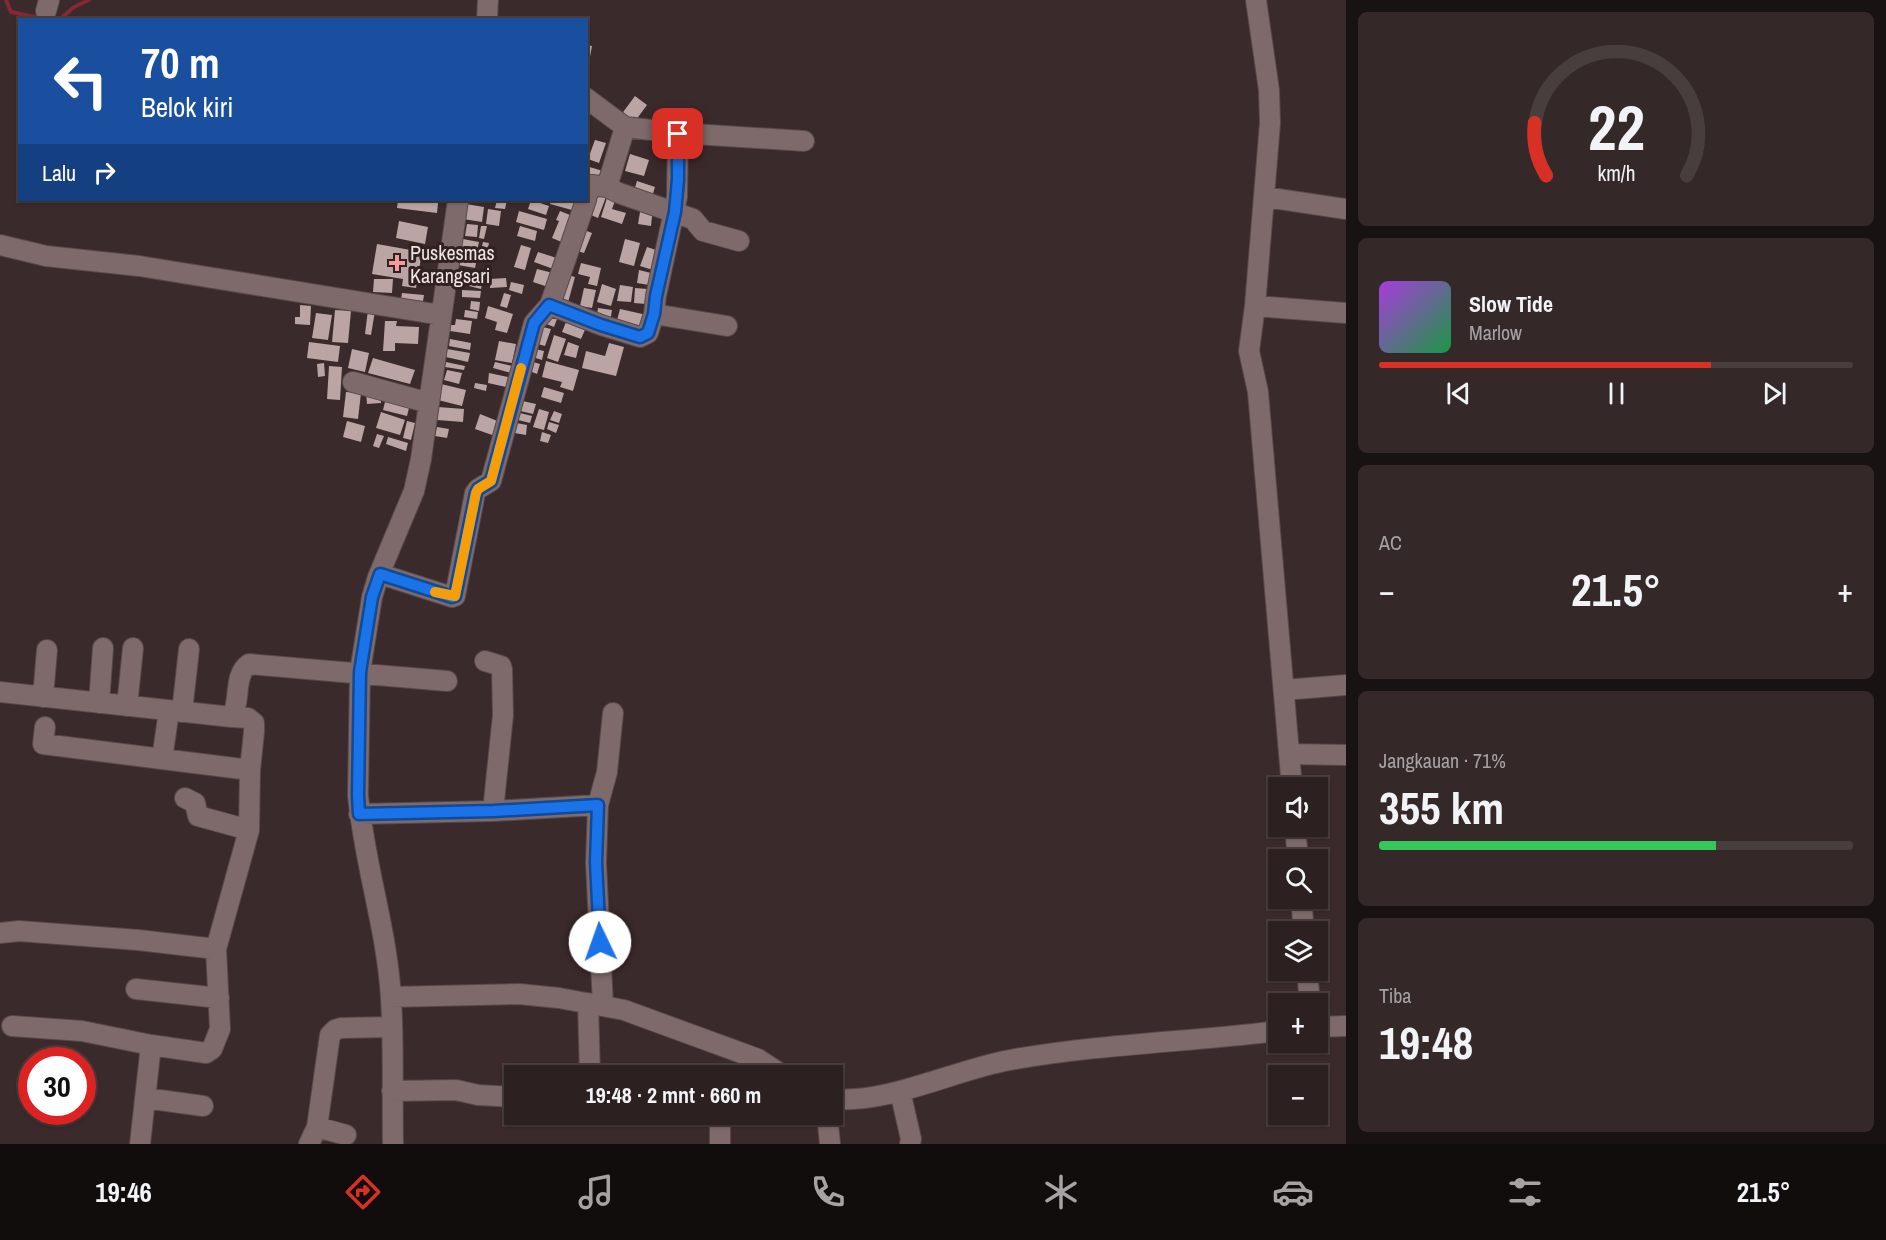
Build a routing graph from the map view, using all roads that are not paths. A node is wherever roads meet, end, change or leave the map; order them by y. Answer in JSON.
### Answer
{"nodes":[{"id":1,"x":488,"y":0,"type":"edge"},
{"id":2,"x":1256,"y":0,"type":"edge"},
{"id":3,"x":487,"y":18,"type":"edge"},
{"id":4,"x":594,"y":104,"type":"edge"},
{"id":5,"x":625,"y":128,"type":"junction"},
{"id":6,"x":678,"y":134,"type":"junction"},
{"id":7,"x":804,"y":141,"type":"dead end"},
{"id":8,"x":607,"y":187,"type":"junction"},
{"id":9,"x":588,"y":194,"type":"edge"},
{"id":10,"x":1265,"y":197,"type":"junction"},
{"id":11,"x":458,"y":201,"type":"edge"},
{"id":12,"x":585,"y":201,"type":"edge"},
{"id":13,"x":1346,"y":209,"type":"edge"},
{"id":14,"x":675,"y":212,"type":"junction"},
{"id":15,"x":739,"y":241,"type":"dead end"},
{"id":16,"x":0,"y":245,"type":"edge"},
{"id":17,"x":549,"y":305,"type":"junction"},
{"id":18,"x":1255,"y":306,"type":"junction"},
{"id":19,"x":1346,"y":313,"type":"edge"},
{"id":20,"x":654,"y":314,"type":"junction"},
{"id":21,"x":441,"y":315,"type":"junction"},
{"id":22,"x":727,"y":326,"type":"dead end"},
{"id":23,"x":353,"y":382,"type":"dead end"},
{"id":24,"x":429,"y":403,"type":"junction"},
{"id":25,"x":380,"y":574,"type":"junction"},
{"id":26,"x":103,"y":648,"type":"dead end"},
{"id":27,"x":133,"y":648,"type":"dead end"},
{"id":28,"x":189,"y":649,"type":"dead end"},
{"id":29,"x":47,"y":650,"type":"dead end"},
{"id":30,"x":485,"y":661,"type":"dead end"},
{"id":31,"x":360,"y":672,"type":"junction"},
{"id":32,"x":447,"y":681,"type":"dead end"},
{"id":33,"x":1346,"y":685,"type":"edge"},
{"id":34,"x":1284,"y":690,"type":"junction"},
{"id":35,"x":0,"y":692,"type":"edge"},
{"id":36,"x":43,"y":697,"type":"junction"},
{"id":37,"x":99,"y":703,"type":"junction"},
{"id":38,"x":128,"y":706,"type":"junction"},
{"id":39,"x":175,"y":712,"type":"junction"},
{"id":40,"x":613,"y":713,"type":"dead end"},
{"id":41,"x":232,"y":717,"type":"junction"},
{"id":42,"x":45,"y":727,"type":"dead end"},
{"id":43,"x":1289,"y":754,"type":"junction"},
{"id":44,"x":1346,"y":755,"type":"edge"},
{"id":45,"x":162,"y":759,"type":"junction"},
{"id":46,"x":250,"y":770,"type":"junction"},
{"id":47,"x":1291,"y":777,"type":"edge"},
{"id":48,"x":185,"y":798,"type":"dead end"},
{"id":49,"x":598,"y":805,"type":"junction"},
{"id":50,"x":493,"y":811,"type":"junction"},
{"id":51,"x":359,"y":814,"type":"junction"},
{"id":52,"x":249,"y":830,"type":"junction"},
{"id":53,"x":0,"y":933,"type":"edge"},
{"id":54,"x":216,"y":949,"type":"junction"},
{"id":55,"x":136,"y":990,"type":"dead end"},
{"id":56,"x":391,"y":997,"type":"junction"},
{"id":57,"x":219,"y":998,"type":"junction"},
{"id":58,"x":595,"y":1005,"type":"junction"},
{"id":59,"x":12,"y":1026,"type":"dead end"},
{"id":60,"x":1346,"y":1026,"type":"edge"},
{"id":61,"x":1328,"y":1027,"type":"edge"},
{"id":62,"x":392,"y":1028,"type":"junction"},
{"id":63,"x":1268,"y":1032,"type":"edge"},
{"id":64,"x":151,"y":1045,"type":"junction"},
{"id":65,"x":591,"y":1065,"type":"edge"},
{"id":66,"x":767,"y":1065,"type":"edge"},
{"id":67,"x":392,"y":1091,"type":"junction"},
{"id":68,"x":900,"y":1091,"type":"junction"},
{"id":69,"x":504,"y":1096,"type":"edge"},
{"id":70,"x":145,"y":1098,"type":"junction"},
{"id":71,"x":843,"y":1101,"type":"edge"},
{"id":72,"x":203,"y":1106,"type":"dead end"},
{"id":73,"x":720,"y":1125,"type":"edge"},
{"id":74,"x":828,"y":1125,"type":"edge"},
{"id":75,"x":313,"y":1135,"type":"edge"},
{"id":76,"x":346,"y":1135,"type":"dead end"},
{"id":77,"x":140,"y":1144,"type":"edge"},
{"id":78,"x":393,"y":1144,"type":"edge"},
{"id":79,"x":720,"y":1144,"type":"edge"},
{"id":80,"x":830,"y":1144,"type":"edge"},
{"id":81,"x":910,"y":1144,"type":"edge"}],
"edges":[{"from":1,"to":3,"type":"street"},
{"from":2,"to":10,"type":"street"},
{"from":4,"to":5,"type":"street"},
{"from":5,"to":6,"type":"street"},
{"from":5,"to":8,"type":"street"},
{"from":6,"to":7,"type":"street"},
{"from":6,"to":14,"type":"street"},
{"from":8,"to":9,"type":"street"},
{"from":8,"to":14,"type":"street"},
{"from":10,"to":13,"type":"street"},
{"from":10,"to":18,"type":"street"},
{"from":11,"to":21,"type":"street"},
{"from":12,"to":17,"type":"street"},
{"from":14,"to":15,"type":"street"},
{"from":14,"to":20,"type":"street"},
{"from":16,"to":21,"type":"street"},
{"from":17,"to":20,"type":"street"},
{"from":17,"to":25,"type":"street"},
{"from":18,"to":19,"type":"street"},
{"from":18,"to":34,"type":"street"},
{"from":20,"to":22,"type":"street"},
{"from":21,"to":24,"type":"street"},
{"from":23,"to":24,"type":"street"},
{"from":24,"to":25,"type":"street"},
{"from":25,"to":31,"type":"street"},
{"from":26,"to":37,"type":"street"},
{"from":27,"to":38,"type":"street"},
{"from":28,"to":39,"type":"street"},
{"from":29,"to":36,"type":"street"},
{"from":30,"to":50,"type":"street"},
{"from":31,"to":32,"type":"street"},
{"from":31,"to":41,"type":"street"},
{"from":31,"to":51,"type":"street"},
{"from":33,"to":34,"type":"street"},
{"from":34,"to":43,"type":"street"},
{"from":35,"to":36,"type":"street"},
{"from":36,"to":37,"type":"street"},
{"from":37,"to":38,"type":"street"},
{"from":38,"to":39,"type":"street"},
{"from":39,"to":41,"type":"street"},
{"from":39,"to":45,"type":"street"},
{"from":40,"to":49,"type":"street"},
{"from":41,"to":46,"type":"street"},
{"from":42,"to":45,"type":"street"},
{"from":43,"to":44,"type":"street"},
{"from":43,"to":47,"type":"street"},
{"from":45,"to":46,"type":"street"},
{"from":46,"to":52,"type":"street"},
{"from":48,"to":52,"type":"street"},
{"from":49,"to":50,"type":"street"},
{"from":49,"to":58,"type":"street"},
{"from":50,"to":51,"type":"street"},
{"from":51,"to":56,"type":"street"},
{"from":52,"to":54,"type":"street"},
{"from":53,"to":54,"type":"street"},
{"from":54,"to":57,"type":"street"},
{"from":55,"to":57,"type":"street"},
{"from":56,"to":58,"type":"street"},
{"from":56,"to":62,"type":"street"},
{"from":57,"to":64,"type":"street"},
{"from":58,"to":65,"type":"street"},
{"from":58,"to":66,"type":"street"},
{"from":59,"to":64,"type":"street"},
{"from":60,"to":61,"type":"street"},
{"from":62,"to":67,"type":"street"},
{"from":62,"to":75,"type":"street"},
{"from":63,"to":68,"type":"street"},
{"from":64,"to":70,"type":"street"},
{"from":67,"to":69,"type":"street"},
{"from":67,"to":78,"type":"street"},
{"from":68,"to":71,"type":"street"},
{"from":68,"to":81,"type":"street"},
{"from":70,"to":72,"type":"street"},
{"from":70,"to":77,"type":"street"},
{"from":73,"to":79,"type":"street"},
{"from":74,"to":80,"type":"street"},
{"from":75,"to":76,"type":"street"}]}
